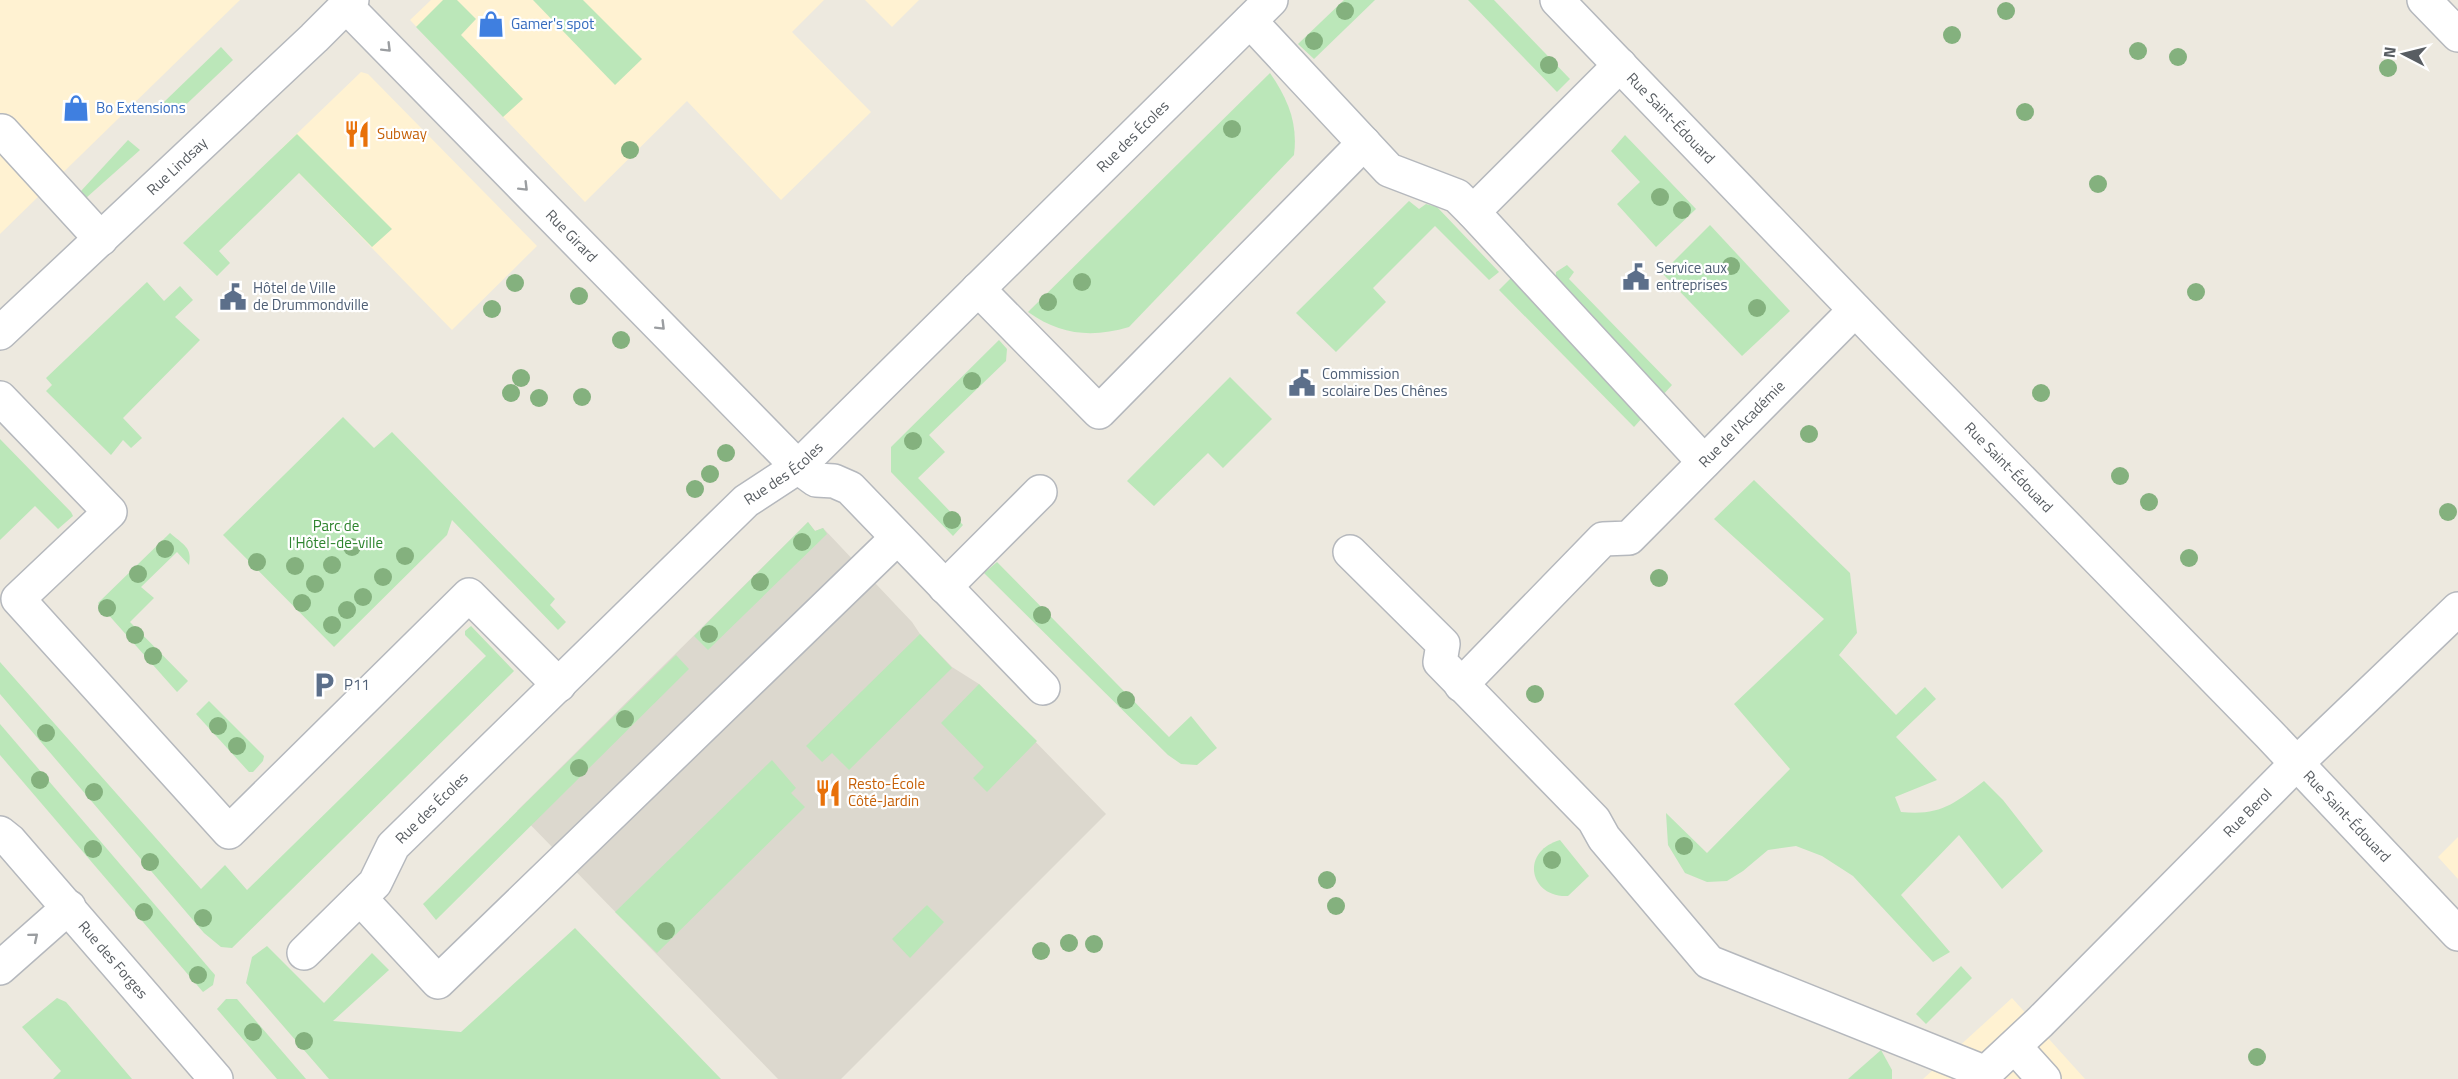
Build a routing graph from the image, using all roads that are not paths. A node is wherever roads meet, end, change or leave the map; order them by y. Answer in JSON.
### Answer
{"nodes":[{"id":1,"x":1557,"y":0,"type":"edge"},
{"id":2,"x":2424,"y":0,"type":"edge"},
{"id":3,"x":349,"y":3,"type":"edge"},
{"id":4,"x":1261,"y":11,"type":"edge"},
{"id":5,"x":2458,"y":35,"type":"edge"},
{"id":6,"x":1620,"y":65,"type":"junction"},
{"id":7,"x":2,"y":131,"type":"dead end"},
{"id":8,"x":1364,"y":143,"type":"junction"},
{"id":9,"x":1473,"y":212,"type":"junction"},
{"id":10,"x":101,"y":239,"type":"junction"},
{"id":11,"x":978,"y":289,"type":"junction"},
{"id":12,"x":1855,"y":310,"type":"junction"},
{"id":13,"x":0,"y":333,"type":"edge"},
{"id":14,"x":0,"y":398,"type":"edge"},
{"id":15,"x":1704,"y":462,"type":"junction"},
{"id":16,"x":798,"y":467,"type":"junction"},
{"id":17,"x":1041,"y":492,"type":"dead end"},
{"id":18,"x":897,"y":538,"type":"junction"},
{"id":19,"x":1350,"y":552,"type":"dead end"},
{"id":20,"x":945,"y":587,"type":"junction"},
{"id":21,"x":2458,"y":609,"type":"edge"},
{"id":22,"x":559,"y":685,"type":"junction"},
{"id":23,"x":1461,"y":685,"type":"junction"},
{"id":24,"x":1043,"y":688,"type":"dead end"},
{"id":25,"x":2297,"y":763,"type":"junction"},
{"id":26,"x":4,"y":832,"type":"edge"},
{"id":27,"x":360,"y":898,"type":"junction"},
{"id":28,"x":69,"y":907,"type":"junction"},
{"id":29,"x":2458,"y":934,"type":"edge"},
{"id":30,"x":304,"y":953,"type":"dead end"},
{"id":31,"x":0,"y":968,"type":"edge"},
{"id":32,"x":2015,"y":1047,"type":"junction"},
{"id":33,"x":1983,"y":1076,"type":"edge"},
{"id":34,"x":216,"y":1079,"type":"edge"},
{"id":35,"x":2044,"y":1079,"type":"edge"}],
"edges":[{"from":1,"to":6,"type":"street","name":"Rue Saint-Édouard"},
{"from":2,"to":5,"type":"street"},
{"from":3,"to":10,"type":"street","name":"Rue Lindsay"},
{"from":3,"to":16,"type":"street","name":"Rue Girard","one_way":true},
{"from":4,"to":8,"type":"street"},
{"from":4,"to":11,"type":"street","name":"Rue des Écoles"},
{"from":6,"to":9,"type":"street"},
{"from":6,"to":12,"type":"street","name":"Rue Saint-Édouard"},
{"from":7,"to":10,"type":"street"},
{"from":8,"to":9,"type":"street"},
{"from":8,"to":11,"type":"street"},
{"from":9,"to":15,"type":"street"},
{"from":10,"to":13,"type":"street","name":"Rue Lindsay"},
{"from":11,"to":16,"type":"street","name":"Rue des Écoles"},
{"from":12,"to":15,"type":"street","name":"Rue de l'Académie"},
{"from":12,"to":25,"type":"street","name":"Rue Saint-Édouard"},
{"from":14,"to":22,"type":"street"},
{"from":15,"to":23,"type":"street","name":"Rue de l'Académie"},
{"from":16,"to":18,"type":"street","name":"Rue Girard"},
{"from":16,"to":22,"type":"street","name":"Rue des Écoles"},
{"from":17,"to":20,"type":"street"},
{"from":18,"to":20,"type":"street","name":"Rue Girard"},
{"from":18,"to":27,"type":"street"},
{"from":19,"to":23,"type":"street"},
{"from":20,"to":24,"type":"street","name":"Rue Girard"},
{"from":21,"to":25,"type":"street","name":"Rue Berol"},
{"from":22,"to":27,"type":"street","name":"Rue des Écoles"},
{"from":23,"to":33,"type":"street"},
{"from":25,"to":29,"type":"street","name":"Rue Saint-Édouard"},
{"from":25,"to":32,"type":"street","name":"Rue Berol"},
{"from":26,"to":28,"type":"street","name":"Rue des Forges"},
{"from":27,"to":30,"type":"street","name":"Rue des Écoles"},
{"from":31,"to":28,"type":"street","one_way":true},
{"from":28,"to":34,"type":"street","name":"Rue des Forges"},
{"from":32,"to":33,"type":"street","name":"Rue Berol"},
{"from":32,"to":35,"type":"street"}]}
